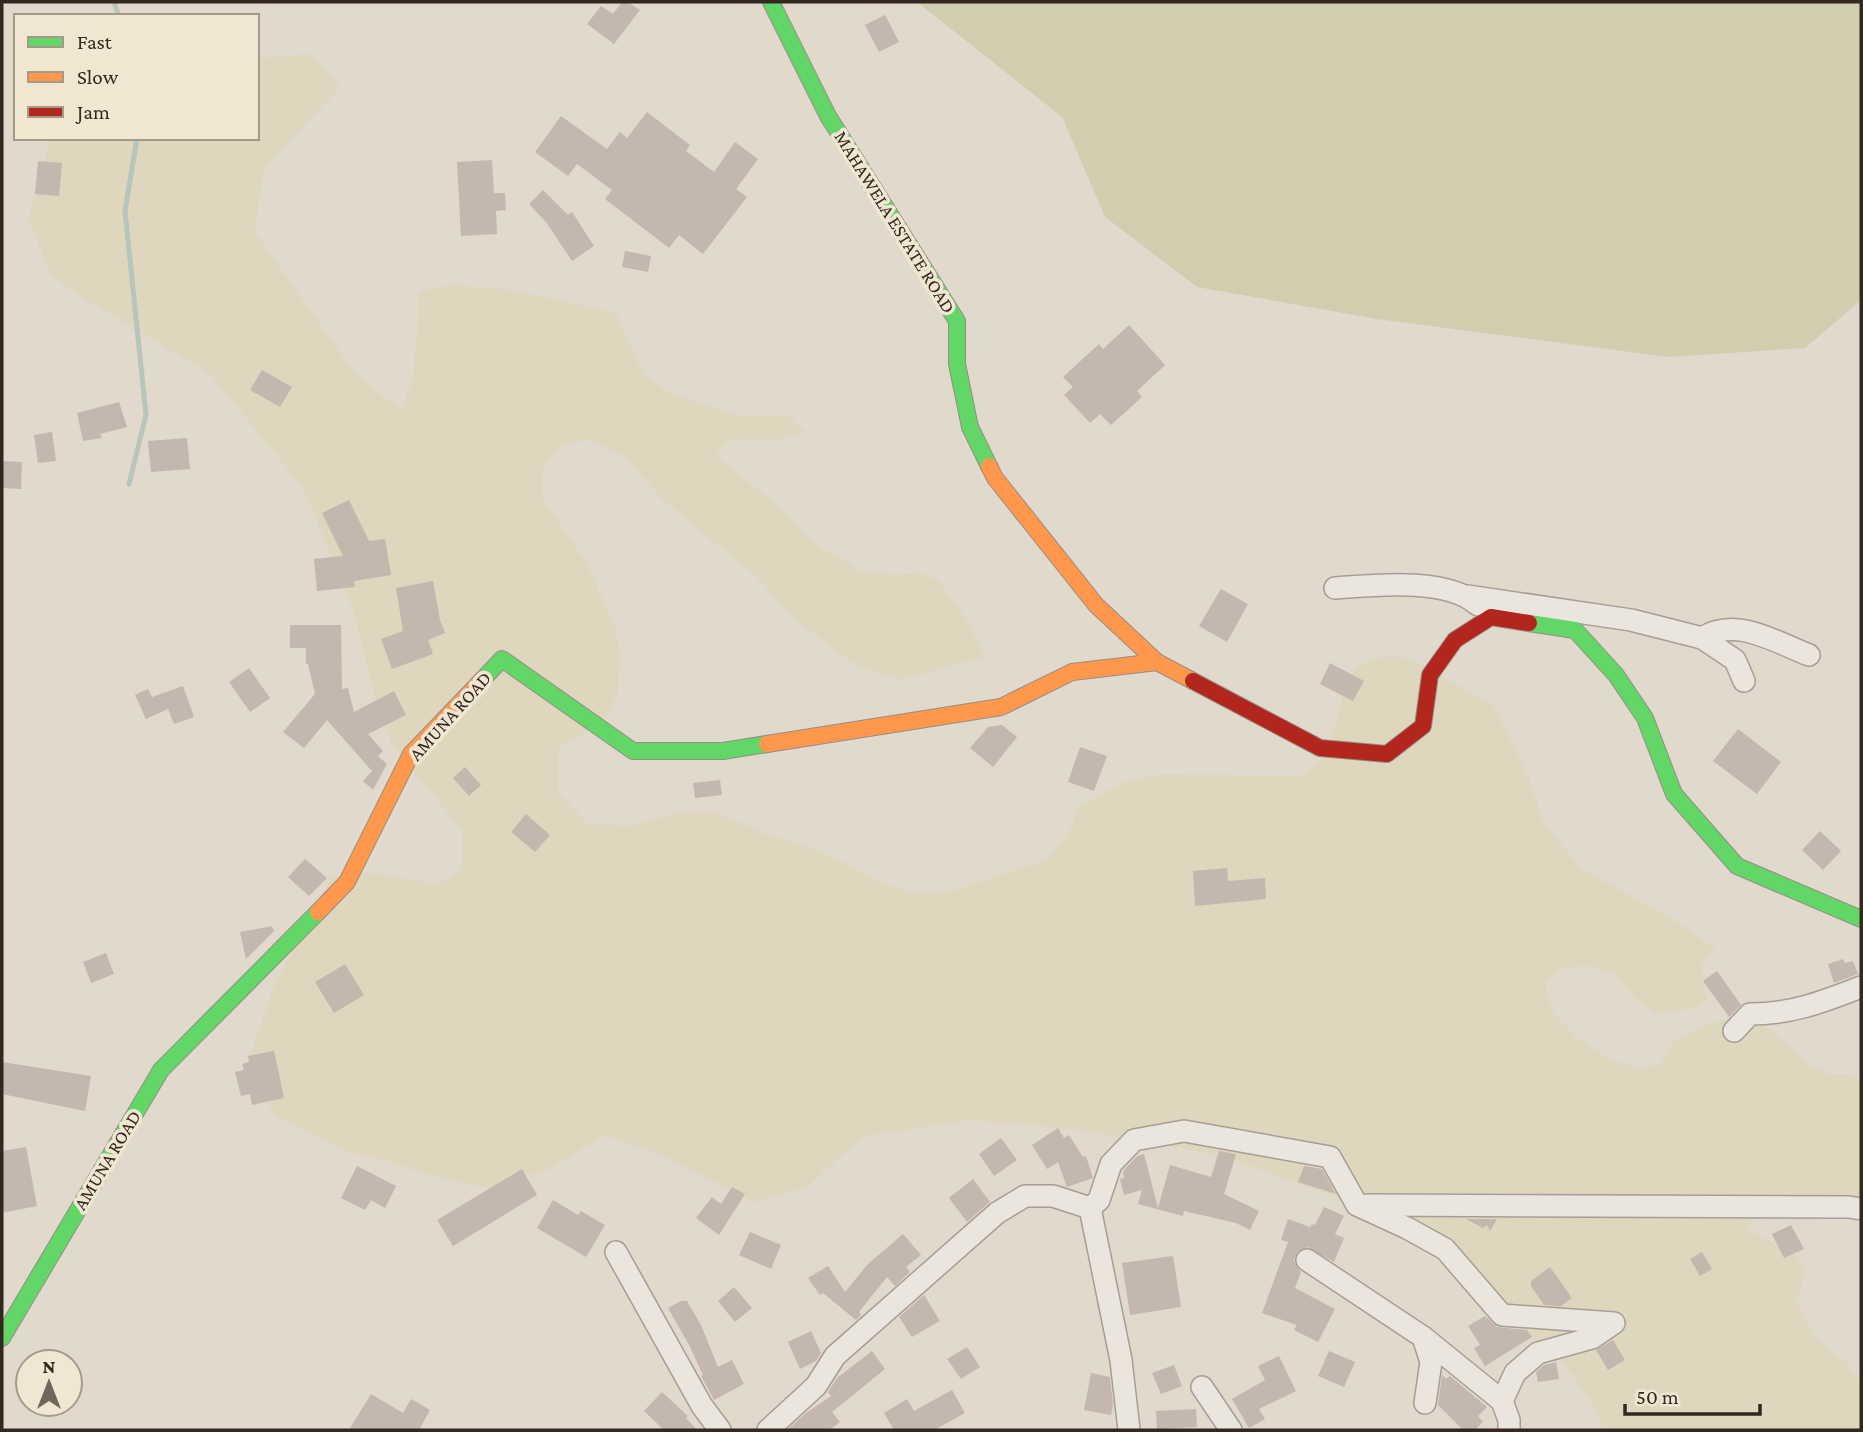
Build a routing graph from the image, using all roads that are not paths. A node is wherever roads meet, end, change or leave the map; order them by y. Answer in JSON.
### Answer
{"nodes":[{"id":1,"x":771,"y":2,"type":"edge"},
{"id":2,"x":1335,"y":588,"type":"dead end"},
{"id":3,"x":1468,"y":596,"type":"junction"},
{"id":4,"x":1491,"y":617,"type":"junction"},
{"id":5,"x":1702,"y":638,"type":"junction"},
{"id":6,"x":1809,"y":655,"type":"dead end"},
{"id":7,"x":1157,"y":662,"type":"junction"},
{"id":8,"x":1744,"y":681,"type":"dead end"},
{"id":9,"x":1861,"y":919,"type":"edge"},
{"id":10,"x":1861,"y":987,"type":"edge"},
{"id":11,"x":1734,"y":1031,"type":"dead end"},
{"id":12,"x":1357,"y":1205,"type":"junction"},
{"id":13,"x":1090,"y":1208,"type":"junction"},
{"id":14,"x":1861,"y":1209,"type":"edge"},
{"id":15,"x":616,"y":1252,"type":"dead end"},
{"id":16,"x":1307,"y":1260,"type":"dead end"},
{"id":17,"x":1423,"y":1337,"type":"junction"},
{"id":18,"x":2,"y":1338,"type":"edge"},
{"id":19,"x":1202,"y":1387,"type":"dead end"},
{"id":20,"x":1502,"y":1401,"type":"junction"},
{"id":21,"x":1425,"y":1403,"type":"dead end"},
{"id":22,"x":720,"y":1430,"type":"edge"},
{"id":23,"x":768,"y":1430,"type":"edge"},
{"id":24,"x":1129,"y":1430,"type":"edge"},
{"id":25,"x":1231,"y":1430,"type":"edge"},
{"id":26,"x":1509,"y":1430,"type":"edge"}],
"edges":[{"from":1,"to":7,"type":"street","name":"MAHAWELA ESTATE ROAD"},
{"from":2,"to":3,"type":"street"},
{"from":3,"to":4,"type":"street"},
{"from":3,"to":5,"type":"street"},
{"from":4,"to":7,"type":"street","name":"MAHAWELA ESTATE ROAD"},
{"from":4,"to":9,"type":"street"},
{"from":5,"to":6,"type":"street"},
{"from":5,"to":8,"type":"street"},
{"from":7,"to":18,"type":"street","name":"AMUNA ROAD"},
{"from":10,"to":11,"type":"street"},
{"from":12,"to":13,"type":"street"},
{"from":12,"to":14,"type":"street"},
{"from":12,"to":20,"type":"street"},
{"from":13,"to":23,"type":"street"},
{"from":13,"to":24,"type":"street"},
{"from":15,"to":22,"type":"street"},
{"from":16,"to":17,"type":"street"},
{"from":17,"to":20,"type":"street"},
{"from":17,"to":21,"type":"street"},
{"from":19,"to":25,"type":"street"},
{"from":20,"to":26,"type":"street"}]}
